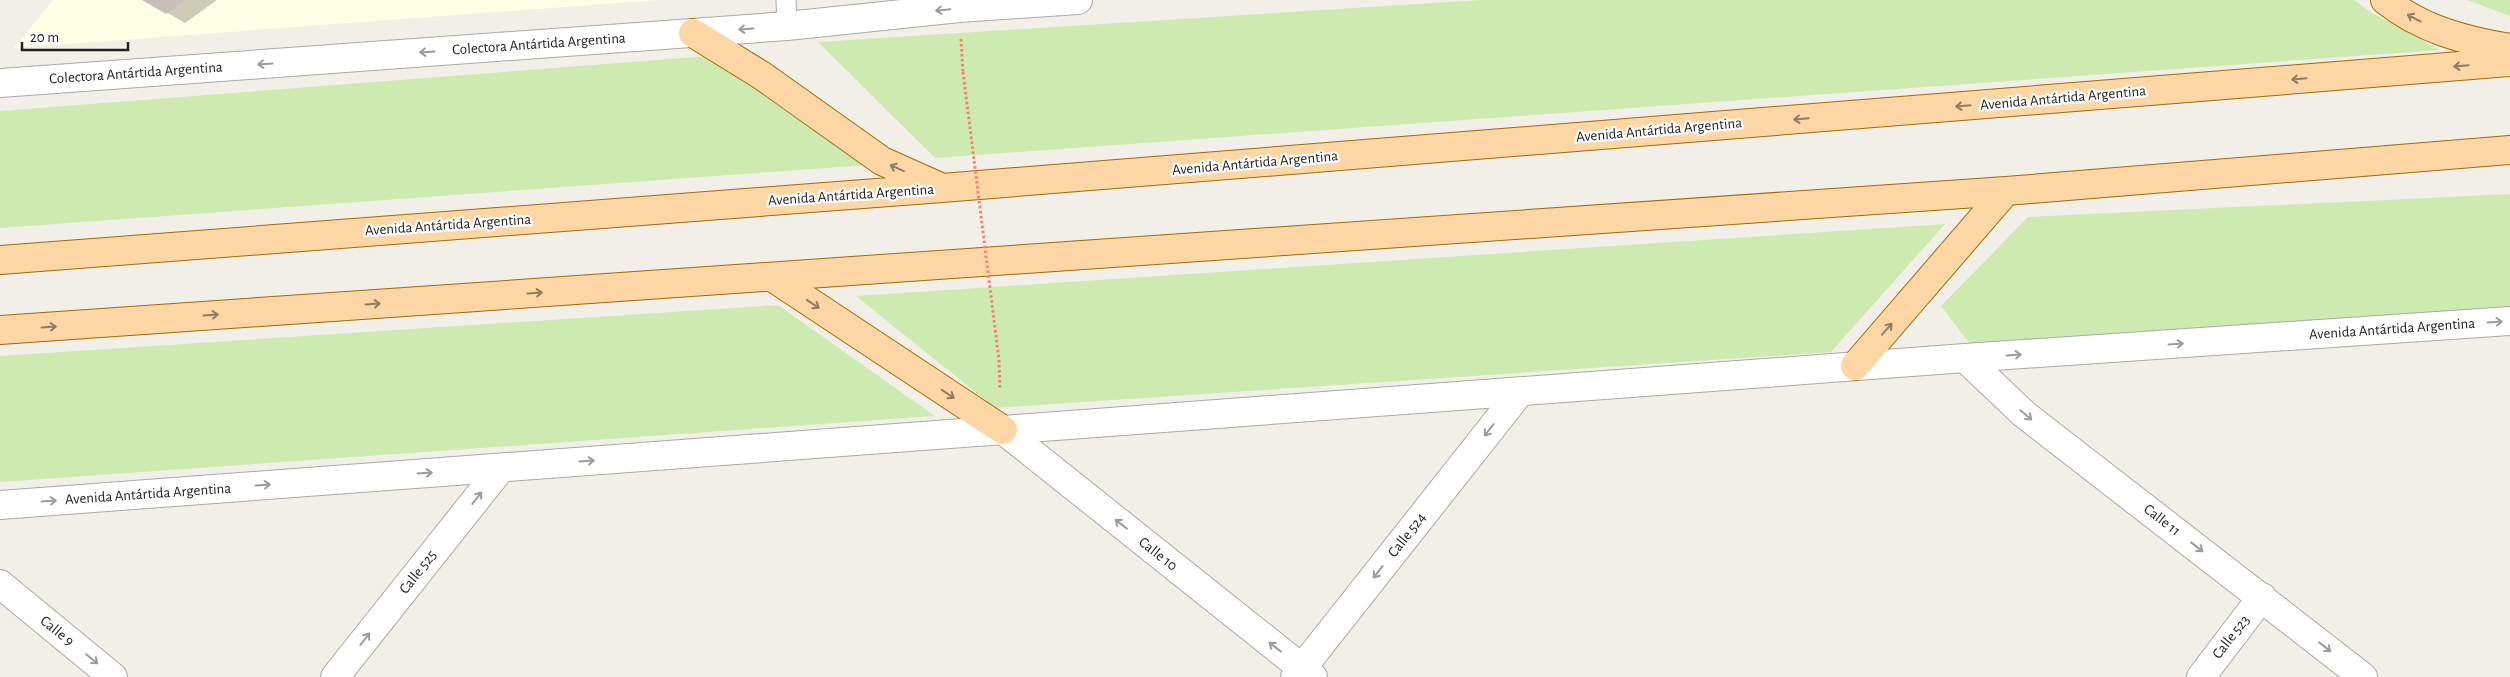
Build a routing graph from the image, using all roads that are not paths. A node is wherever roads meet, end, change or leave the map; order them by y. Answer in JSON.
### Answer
{"nodes":[{"id":1,"x":1078,"y":0,"type":"edge"},
{"id":2,"x":2386,"y":0,"type":"edge"},
{"id":3,"x":786,"y":13,"type":"edge"},
{"id":4,"x":693,"y":33,"type":"junction"},
{"id":5,"x":2510,"y":48,"type":"edge"},
{"id":6,"x":2510,"y":62,"type":"edge"},
{"id":7,"x":0,"y":83,"type":"edge"},
{"id":8,"x":2510,"y":150,"type":"edge"},
{"id":9,"x":942,"y":188,"type":"junction"},
{"id":10,"x":2006,"y":191,"type":"junction"},
{"id":11,"x":0,"y":260,"type":"edge"},
{"id":12,"x":772,"y":277,"type":"junction"},
{"id":13,"x":2510,"y":321,"type":"edge"},
{"id":14,"x":0,"y":330,"type":"edge"},
{"id":15,"x":1966,"y":358,"type":"junction"},
{"id":16,"x":1855,"y":366,"type":"junction"},
{"id":17,"x":1520,"y":392,"type":"junction"},
{"id":18,"x":1003,"y":430,"type":"junction"},
{"id":19,"x":501,"y":468,"type":"junction"},
{"id":20,"x":0,"y":505,"type":"edge"},
{"id":21,"x":0,"y":584,"type":"edge"},
{"id":22,"x":2262,"y":597,"type":"junction"},
{"id":23,"x":1304,"y":674,"type":"edge"},
{"id":24,"x":113,"y":677,"type":"edge"},
{"id":25,"x":335,"y":677,"type":"edge"},
{"id":26,"x":2200,"y":677,"type":"edge"},
{"id":27,"x":2363,"y":677,"type":"edge"}],
"edges":[{"from":1,"to":3,"type":"street","name":"Colectora Antártida Argentina","one_way":true},
{"from":5,"to":2,"type":"main road","one_way":true},
{"from":3,"to":4,"type":"street","name":"Colectora Antártida Argentina","one_way":true},
{"from":4,"to":7,"type":"street","name":"Colectora Antártida Argentina","one_way":true},
{"from":9,"to":4,"type":"main road","one_way":true},
{"from":6,"to":9,"type":"main road","name":"Avenida Antártida Argentina","one_way":true},
{"from":8,"to":10,"type":"main road"},
{"from":9,"to":11,"type":"main road","name":"Avenida Antártida Argentina"},
{"from":10,"to":12,"type":"main road"},
{"from":16,"to":10,"type":"main road","one_way":true},
{"from":14,"to":12,"type":"main road","one_way":true},
{"from":12,"to":18,"type":"main road","one_way":true},
{"from":15,"to":13,"type":"street","name":"Avenida Antártida Argentina","one_way":true},
{"from":15,"to":16,"type":"street","name":"Avenida Antártida Argentina"},
{"from":15,"to":22,"type":"street","name":"Calle 11","one_way":true},
{"from":16,"to":17,"type":"street","name":"Avenida Antártida Argentina"},
{"from":17,"to":18,"type":"street","name":"Avenida Antártida Argentina"},
{"from":17,"to":23,"type":"street","name":"Calle 524","one_way":true},
{"from":19,"to":18,"type":"street","name":"Avenida Antártida Argentina","one_way":true},
{"from":23,"to":18,"type":"street","name":"Calle 10","one_way":true},
{"from":20,"to":19,"type":"street","name":"Avenida Antártida Argentina","one_way":true},
{"from":25,"to":19,"type":"street","name":"Calle 525","one_way":true},
{"from":21,"to":24,"type":"street","name":"Calle 9","one_way":true},
{"from":22,"to":26,"type":"street","name":"Calle 523"},
{"from":22,"to":27,"type":"street","name":"Calle 11","one_way":true}]}
